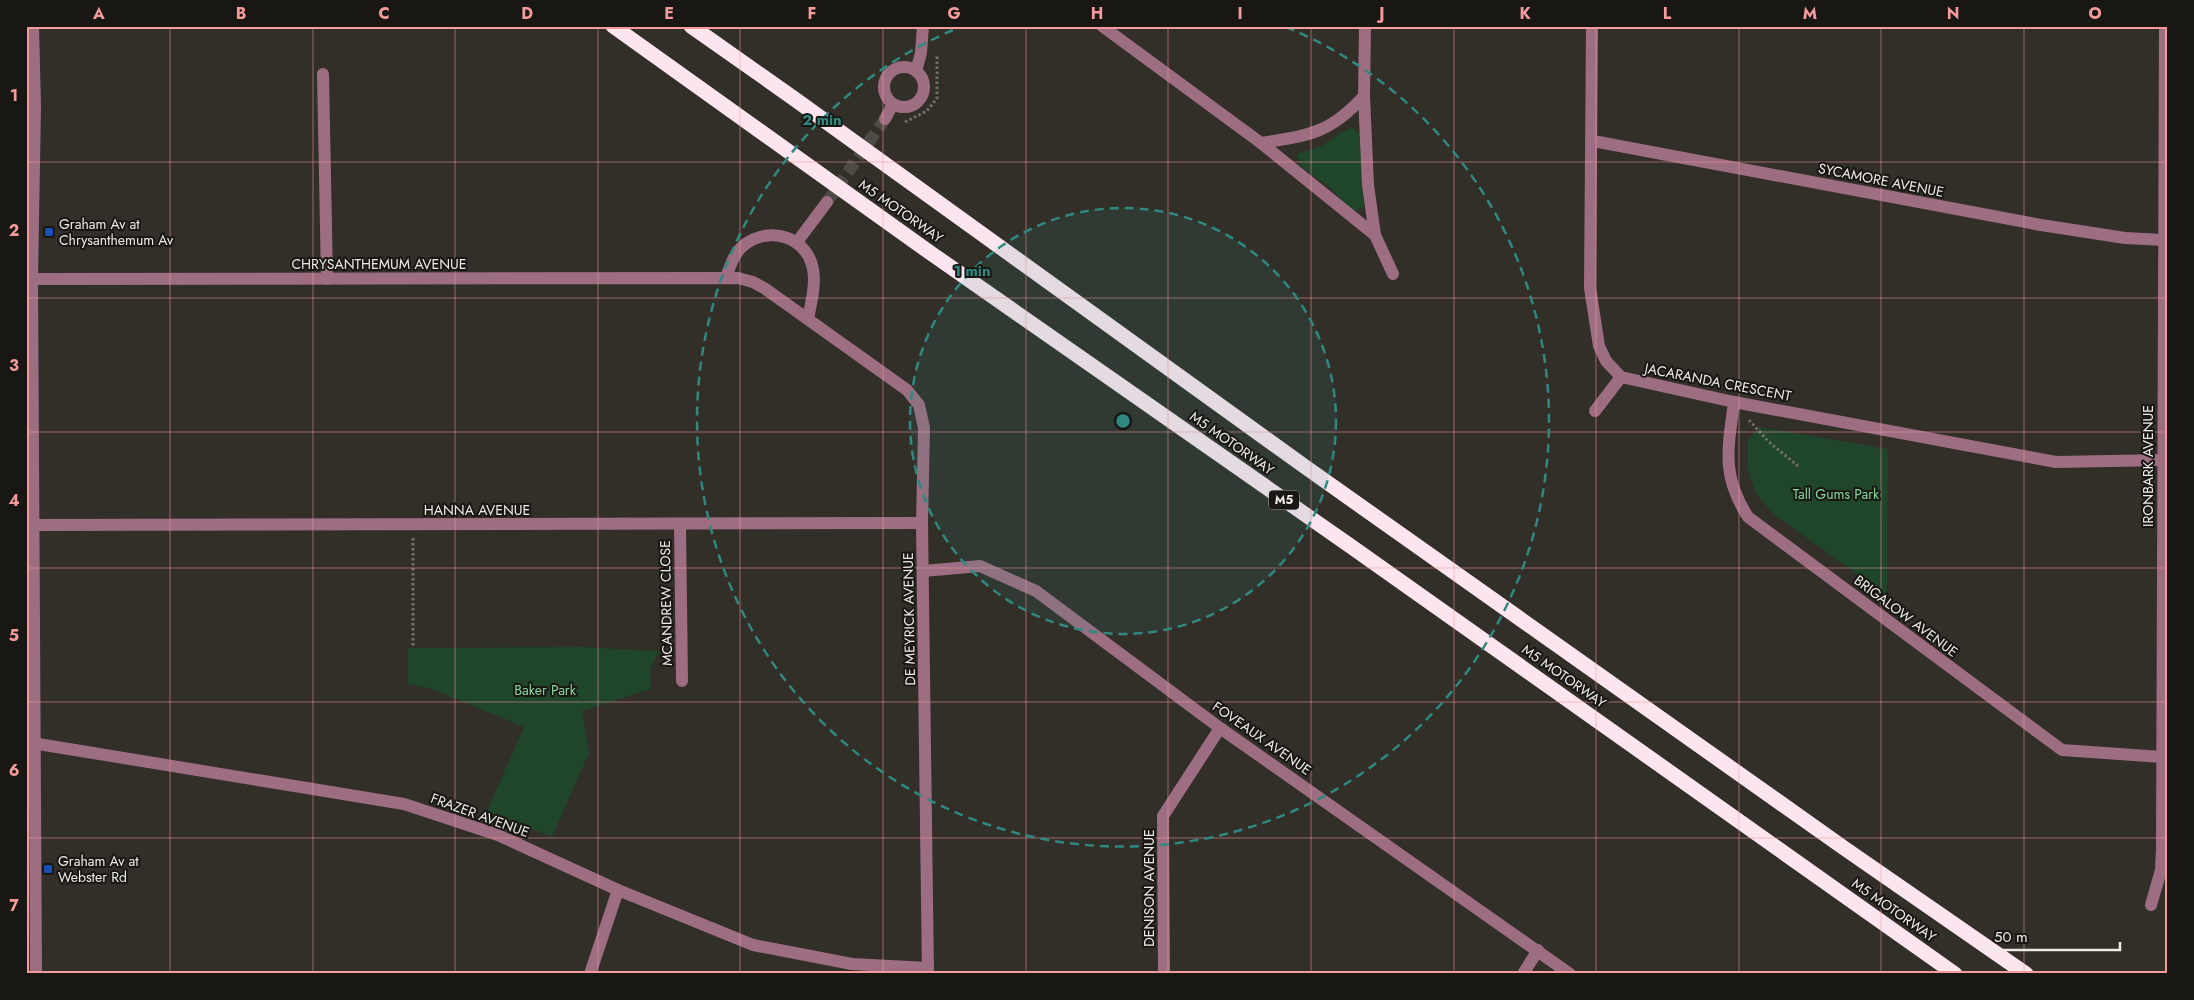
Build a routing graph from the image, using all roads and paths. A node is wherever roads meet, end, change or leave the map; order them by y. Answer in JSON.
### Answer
{"nodes":[{"id":1,"x":34,"y":26,"type":"edge"},
{"id":2,"x":613,"y":26,"type":"edge"},
{"id":3,"x":691,"y":26,"type":"edge"},
{"id":4,"x":923,"y":26,"type":"edge"},
{"id":5,"x":1102,"y":26,"type":"edge"},
{"id":6,"x":1365,"y":26,"type":"edge"},
{"id":7,"x":1592,"y":26,"type":"edge"},
{"id":8,"x":2165,"y":26,"type":"edge"},
{"id":9,"x":937,"y":52,"type":"dead end"},
{"id":10,"x":916,"y":71,"type":"junction"},
{"id":11,"x":323,"y":74,"type":"dead end"},
{"id":12,"x":30,"y":79,"type":"edge"},
{"id":13,"x":1364,"y":96,"type":"junction"},
{"id":14,"x":893,"y":104,"type":"junction"},
{"id":15,"x":885,"y":119,"type":"tunnel mouth"},
{"id":16,"x":905,"y":122,"type":"dead end"},
{"id":17,"x":1593,"y":141,"type":"junction"},
{"id":18,"x":1261,"y":143,"type":"junction"},
{"id":19,"x":827,"y":202,"type":"tunnel mouth"},
{"id":20,"x":1375,"y":235,"type":"junction"},
{"id":21,"x":2164,"y":240,"type":"junction"},
{"id":22,"x":797,"y":242,"type":"junction"},
{"id":23,"x":1392,"y":274,"type":"dead end"},
{"id":24,"x":726,"y":278,"type":"junction"},
{"id":25,"x":32,"y":279,"type":"junction"},
{"id":26,"x":327,"y":279,"type":"junction"},
{"id":27,"x":764,"y":288,"type":"joint"},
{"id":28,"x":808,"y":319,"type":"junction"},
{"id":29,"x":1621,"y":377,"type":"junction"},
{"id":30,"x":1734,"y":402,"type":"junction"},
{"id":31,"x":1595,"y":412,"type":"dead end"},
{"id":32,"x":2164,"y":460,"type":"junction"},
{"id":33,"x":1798,"y":466,"type":"dead end"},
{"id":34,"x":922,"y":523,"type":"junction"},
{"id":35,"x":32,"y":525,"type":"junction"},
{"id":36,"x":680,"y":525,"type":"junction"},
{"id":37,"x":413,"y":526,"type":"junction"},
{"id":38,"x":923,"y":571,"type":"junction"},
{"id":39,"x":413,"y":648,"type":"dead end"},
{"id":40,"x":682,"y":681,"type":"dead end"},
{"id":41,"x":1220,"y":728,"type":"junction"},
{"id":42,"x":31,"y":742,"type":"edge"},
{"id":43,"x":2162,"y":757,"type":"junction"},
{"id":44,"x":618,"y":890,"type":"junction"},
{"id":45,"x":2151,"y":905,"type":"dead end"},
{"id":46,"x":1538,"y":950,"type":"junction"},
{"id":47,"x":928,"y":971,"type":"edge"},
{"id":48,"x":36,"y":974,"type":"edge"},
{"id":49,"x":590,"y":974,"type":"edge"},
{"id":50,"x":1164,"y":974,"type":"edge"},
{"id":51,"x":1523,"y":974,"type":"edge"},
{"id":52,"x":1570,"y":974,"type":"edge"},
{"id":53,"x":1955,"y":974,"type":"edge"},
{"id":54,"x":2026,"y":974,"type":"edge"}],
"edges":[{"from":1,"to":12,"type":"street"},
{"from":2,"to":53,"type":"highway","name":"M5 MOTORWAY","number":"M5"},
{"from":3,"to":54,"type":"highway","name":"M5 MOTORWAY"},
{"from":4,"to":10,"type":"street"},
{"from":5,"to":18,"type":"street"},
{"from":6,"to":13,"type":"street"},
{"from":7,"to":17,"type":"street"},
{"from":8,"to":21,"type":"street","name":"IRONBARK AVENUE"},
{"from":9,"to":16,"type":"path"},
{"from":10,"to":14,"type":"street"},
{"from":10,"to":14,"type":"street"},
{"from":11,"to":26,"type":"street"},
{"from":12,"to":25,"type":"street"},
{"from":13,"to":18,"type":"street"},
{"from":13,"to":20,"type":"street"},
{"from":14,"to":15,"type":"street"},
{"from":17,"to":21,"type":"street","name":"SYCAMORE AVENUE"},
{"from":17,"to":29,"type":"street"},
{"from":18,"to":20,"type":"street"},
{"from":19,"to":22,"type":"street"},
{"from":20,"to":23,"type":"street"},
{"from":21,"to":32,"type":"street","name":"IRONBARK AVENUE"},
{"from":22,"to":24,"type":"street"},
{"from":22,"to":28,"type":"street"},
{"from":24,"to":26,"type":"street","name":"CHRYSANTHEMUM AVENUE"},
{"from":24,"to":27,"type":"street","name":"CHRYSANTHEMUM AVENUE"},
{"from":25,"to":26,"type":"street","name":"CHRYSANTHEMUM AVENUE"},
{"from":25,"to":35,"type":"street"},
{"from":27,"to":28,"type":"street","name":"DE MEYRICK AVENUE"},
{"from":28,"to":34,"type":"street","name":"DE MEYRICK AVENUE"},
{"from":29,"to":30,"type":"street","name":"JACARANDA CRESCENT"},
{"from":29,"to":31,"type":"street"},
{"from":30,"to":32,"type":"street","name":"JACARANDA CRESCENT"},
{"from":30,"to":33,"type":"path"},
{"from":30,"to":43,"type":"street","name":"BRIGALOW AVENUE"},
{"from":32,"to":43,"type":"street","name":"IRONBARK AVENUE"},
{"from":34,"to":36,"type":"street","name":"HANNA AVENUE"},
{"from":34,"to":38,"type":"street","name":"DE MEYRICK AVENUE"},
{"from":35,"to":37,"type":"street","name":"HANNA AVENUE"},
{"from":35,"to":42,"type":"street"},
{"from":36,"to":37,"type":"street","name":"HANNA AVENUE"},
{"from":36,"to":40,"type":"street","name":"MCANDREW CLOSE"},
{"from":37,"to":39,"type":"path"},
{"from":38,"to":41,"type":"street","name":"FOVEAUX AVENUE"},
{"from":38,"to":47,"type":"street","name":"DE MEYRICK AVENUE"},
{"from":41,"to":46,"type":"street","name":"FOVEAUX AVENUE"},
{"from":41,"to":50,"type":"street","name":"DENISON AVENUE"},
{"from":42,"to":44,"type":"street","name":"FRAZER AVENUE"},
{"from":42,"to":48,"type":"street"},
{"from":43,"to":45,"type":"street","name":"IRONBARK AVENUE"},
{"from":44,"to":47,"type":"street","name":"FRAZER AVENUE"},
{"from":44,"to":49,"type":"street"},
{"from":46,"to":51,"type":"street"},
{"from":46,"to":52,"type":"street","name":"FOVEAUX AVENUE"}]}
